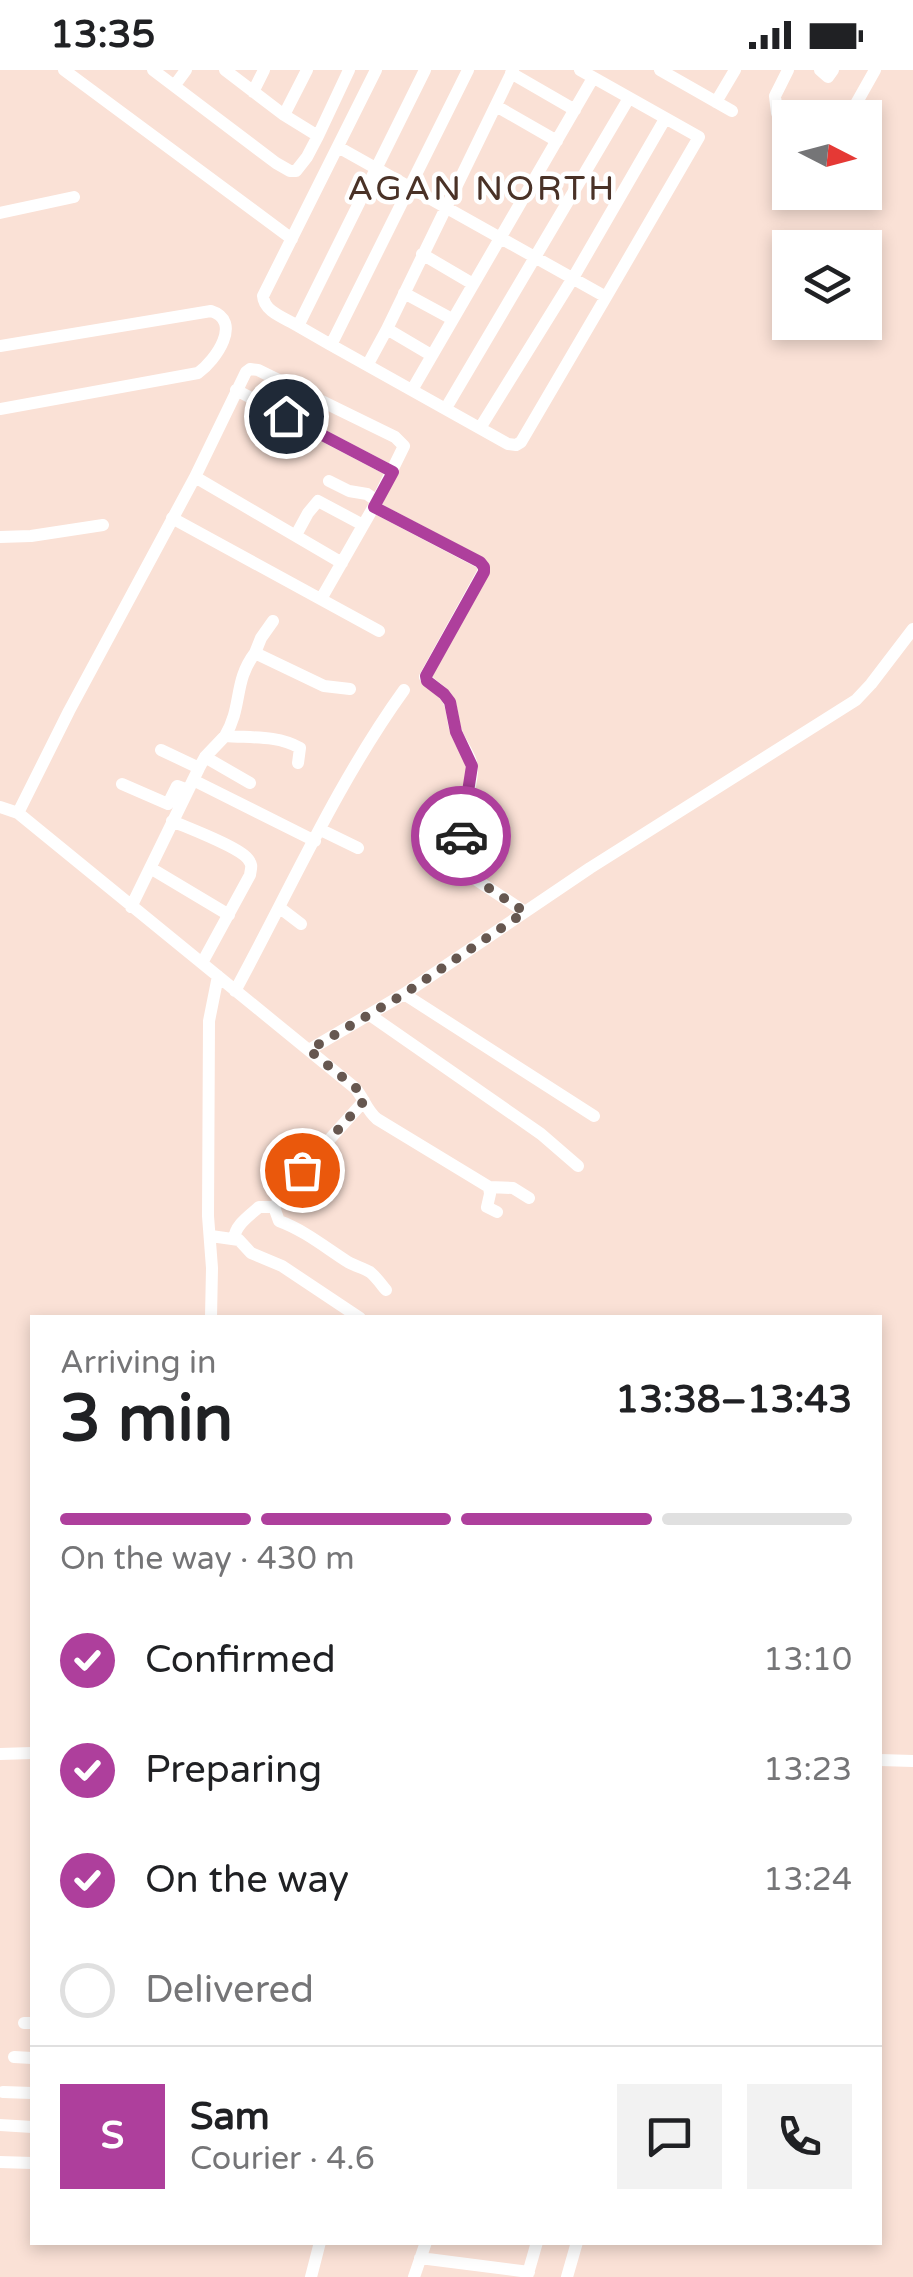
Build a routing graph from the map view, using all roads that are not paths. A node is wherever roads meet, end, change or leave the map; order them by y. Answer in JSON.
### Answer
{"nodes":[{"id":1,"x":64,"y":70,"type":"edge"},
{"id":2,"x":152,"y":70,"type":"edge"},
{"id":3,"x":186,"y":70,"type":"edge"},
{"id":4,"x":225,"y":70,"type":"edge"},
{"id":5,"x":264,"y":70,"type":"edge"},
{"id":6,"x":307,"y":70,"type":"edge"},
{"id":7,"x":349,"y":70,"type":"edge"},
{"id":8,"x":376,"y":70,"type":"edge"},
{"id":9,"x":426,"y":70,"type":"edge"},
{"id":10,"x":468,"y":70,"type":"edge"},
{"id":11,"x":580,"y":70,"type":"edge"},
{"id":12,"x":660,"y":70,"type":"edge"},
{"id":13,"x":735,"y":70,"type":"edge"},
{"id":14,"x":788,"y":70,"type":"edge"},
{"id":15,"x":820,"y":70,"type":"edge"},
{"id":16,"x":832,"y":70,"type":"edge"},
{"id":17,"x":875,"y":70,"type":"edge"},
{"id":18,"x":512,"y":72,"type":"edge"},
{"id":19,"x":593,"y":78,"type":"junction"},
{"id":20,"x":174,"y":85,"type":"junction"},
{"id":21,"x":252,"y":92,"type":"junction"},
{"id":22,"x":629,"y":98,"type":"junction"},
{"id":23,"x":780,"y":100,"type":"edge"},
{"id":24,"x":858,"y":100,"type":"edge"},
{"id":25,"x":716,"y":102,"type":"junction"},
{"id":26,"x":496,"y":106,"type":"junction"},
{"id":27,"x":575,"y":110,"type":"junction"},
{"id":28,"x":732,"y":111,"type":"dead end"},
{"id":29,"x":284,"y":115,"type":"junction"},
{"id":30,"x":664,"y":119,"type":"junction"},
{"id":31,"x":318,"y":136,"type":"junction"},
{"id":32,"x":557,"y":141,"type":"junction"},
{"id":33,"x":338,"y":147,"type":"junction"},
{"id":34,"x":376,"y":166,"type":"junction"},
{"id":35,"x":410,"y":187,"type":"junction"},
{"id":36,"x":74,"y":197,"type":"dead end"},
{"id":37,"x":446,"y":207,"type":"junction"},
{"id":38,"x":0,"y":213,"type":"edge"},
{"id":39,"x":292,"y":239,"type":"junction"},
{"id":40,"x":500,"y":239,"type":"junction"},
{"id":41,"x":422,"y":254,"type":"junction"},
{"id":42,"x":535,"y":259,"type":"junction"},
{"id":43,"x":573,"y":278,"type":"junction"},
{"id":44,"x":472,"y":284,"type":"junction"},
{"id":45,"x":404,"y":293,"type":"junction"},
{"id":46,"x":606,"y":297,"type":"junction"},
{"id":47,"x":452,"y":319,"type":"junction"},
{"id":48,"x":298,"y":326,"type":"junction"},
{"id":49,"x":387,"y":329,"type":"junction"},
{"id":50,"x":331,"y":345,"type":"junction"},
{"id":51,"x":0,"y":346,"type":"edge"},
{"id":52,"x":432,"y":355,"type":"junction"},
{"id":53,"x":368,"y":364,"type":"junction"},
{"id":54,"x":236,"y":390,"type":"junction"},
{"id":55,"x":300,"y":390,"type":"junction"},
{"id":56,"x":412,"y":390,"type":"junction"},
{"id":57,"x":446,"y":408,"type":"junction"},
{"id":58,"x":0,"y":409,"type":"edge"},
{"id":59,"x":286,"y":416,"type":"junction"},
{"id":60,"x":480,"y":428,"type":"junction"},
{"id":61,"x":393,"y":472,"type":"junction"},
{"id":62,"x":195,"y":477,"type":"junction"},
{"id":63,"x":330,"y":481,"type":"dead end"},
{"id":64,"x":376,"y":504,"type":"junction"},
{"id":65,"x":172,"y":518,"type":"junction"},
{"id":66,"x":103,"y":525,"type":"dead end"},
{"id":67,"x":363,"y":526,"type":"junction"},
{"id":68,"x":296,"y":535,"type":"junction"},
{"id":69,"x":0,"y":537,"type":"edge"},
{"id":70,"x":342,"y":563,"type":"junction"},
{"id":71,"x":321,"y":599,"type":"junction"},
{"id":72,"x":273,"y":622,"type":"dead end"},
{"id":73,"x":913,"y":629,"type":"edge"},
{"id":74,"x":379,"y":631,"type":"dead end"},
{"id":75,"x":255,"y":653,"type":"junction"},
{"id":76,"x":350,"y":689,"type":"dead end"},
{"id":77,"x":404,"y":690,"type":"dead end"},
{"id":78,"x":225,"y":736,"type":"junction"},
{"id":79,"x":161,"y":750,"type":"dead end"},
{"id":80,"x":298,"y":763,"type":"dead end"},
{"id":81,"x":196,"y":774,"type":"junction"},
{"id":82,"x":250,"y":783,"type":"dead end"},
{"id":83,"x":122,"y":784,"type":"dead end"},
{"id":84,"x":0,"y":807,"type":"edge"},
{"id":85,"x":18,"y":813,"type":"junction"},
{"id":86,"x":172,"y":821,"type":"junction"},
{"id":87,"x":318,"y":836,"type":"junction"},
{"id":88,"x":358,"y":848,"type":"dead end"},
{"id":89,"x":152,"y":869,"type":"junction"},
{"id":90,"x":131,"y":908,"type":"junction"},
{"id":91,"x":280,"y":908,"type":"junction"},
{"id":92,"x":525,"y":912,"type":"junction"},
{"id":93,"x":229,"y":915,"type":"junction"},
{"id":94,"x":301,"y":924,"type":"dead end"},
{"id":95,"x":202,"y":963,"type":"junction"},
{"id":96,"x":218,"y":976,"type":"junction"},
{"id":97,"x":236,"y":991,"type":"junction"},
{"id":98,"x":404,"y":994,"type":"junction"},
{"id":99,"x":370,"y":1015,"type":"junction"},
{"id":100,"x":309,"y":1050,"type":"junction"},
{"id":101,"x":364,"y":1101,"type":"junction"},
{"id":102,"x":594,"y":1116,"type":"dead end"},
{"id":103,"x":578,"y":1166,"type":"dead end"},
{"id":104,"x":489,"y":1187,"type":"junction"},
{"id":105,"x":529,"y":1198,"type":"dead end"},
{"id":106,"x":274,"y":1207,"type":"junction"},
{"id":107,"x":496,"y":1212,"type":"dead end"},
{"id":108,"x":210,"y":1236,"type":"junction"},
{"id":109,"x":234,"y":1239,"type":"junction"},
{"id":110,"x":386,"y":1290,"type":"dead end"},
{"id":111,"x":211,"y":1315,"type":"edge"},
{"id":112,"x":356,"y":1315,"type":"edge"},
{"id":113,"x":0,"y":1754,"type":"edge"},
{"id":114,"x":30,"y":1754,"type":"edge"},
{"id":115,"x":882,"y":1760,"type":"edge"},
{"id":116,"x":913,"y":1760,"type":"edge"},
{"id":117,"x":14,"y":2057,"type":"dead end"},
{"id":118,"x":30,"y":2058,"type":"edge"},
{"id":119,"x":3,"y":2092,"type":"dead end"},
{"id":120,"x":30,"y":2093,"type":"edge"},
{"id":121,"x":0,"y":2125,"type":"edge"},
{"id":122,"x":30,"y":2127,"type":"edge"},
{"id":123,"x":0,"y":2162,"type":"edge"},
{"id":124,"x":30,"y":2163,"type":"edge"},
{"id":125,"x":319,"y":2245,"type":"edge"},
{"id":126,"x":425,"y":2245,"type":"edge"},
{"id":127,"x":536,"y":2245,"type":"edge"},
{"id":128,"x":576,"y":2245,"type":"edge"},
{"id":129,"x":420,"y":2258,"type":"junction"},
{"id":130,"x":528,"y":2274,"type":"edge"},
{"id":131,"x":310,"y":2277,"type":"edge"},
{"id":132,"x":414,"y":2277,"type":"edge"},
{"id":133,"x":566,"y":2277,"type":"edge"}],
"edges":[{"from":1,"to":39,"type":"street"},
{"from":2,"to":20,"type":"street"},
{"from":3,"to":20,"type":"street"},
{"from":4,"to":21,"type":"street"},
{"from":5,"to":21,"type":"street"},
{"from":6,"to":29,"type":"street"},
{"from":7,"to":31,"type":"street"},
{"from":8,"to":33,"type":"street"},
{"from":9,"to":34,"type":"street"},
{"from":10,"to":35,"type":"street"},
{"from":11,"to":19,"type":"street"},
{"from":12,"to":25,"type":"street"},
{"from":13,"to":25,"type":"street"},
{"from":14,"to":23,"type":"street"},
{"from":15,"to":16,"type":"street"},
{"from":17,"to":24,"type":"street"},
{"from":18,"to":26,"type":"street"},
{"from":18,"to":27,"type":"street"},
{"from":19,"to":22,"type":"street"},
{"from":19,"to":27,"type":"street"},
{"from":20,"to":31,"type":"street"},
{"from":21,"to":29,"type":"street"},
{"from":22,"to":30,"type":"street"},
{"from":22,"to":42,"type":"street"},
{"from":25,"to":28,"type":"street"},
{"from":26,"to":32,"type":"street"},
{"from":26,"to":37,"type":"street"},
{"from":27,"to":32,"type":"street"},
{"from":29,"to":31,"type":"street"},
{"from":30,"to":43,"type":"street"},
{"from":30,"to":46,"type":"street"},
{"from":32,"to":40,"type":"street"},
{"from":33,"to":34,"type":"street"},
{"from":33,"to":39,"type":"street"},
{"from":34,"to":35,"type":"street"},
{"from":34,"to":48,"type":"street"},
{"from":35,"to":37,"type":"street"},
{"from":35,"to":50,"type":"street"},
{"from":36,"to":38,"type":"street"},
{"from":37,"to":40,"type":"street"},
{"from":37,"to":41,"type":"street"},
{"from":39,"to":48,"type":"street"},
{"from":40,"to":42,"type":"street"},
{"from":40,"to":44,"type":"street"},
{"from":41,"to":44,"type":"street"},
{"from":41,"to":45,"type":"street"},
{"from":42,"to":43,"type":"street"},
{"from":42,"to":57,"type":"street"},
{"from":43,"to":46,"type":"street"},
{"from":43,"to":60,"type":"street"},
{"from":44,"to":47,"type":"street"},
{"from":45,"to":47,"type":"street"},
{"from":45,"to":49,"type":"street"},
{"from":46,"to":60,"type":"street"},
{"from":47,"to":52,"type":"street"},
{"from":48,"to":50,"type":"street"},
{"from":49,"to":52,"type":"street"},
{"from":49,"to":53,"type":"street"},
{"from":50,"to":53,"type":"street"},
{"from":51,"to":58,"type":"street"},
{"from":52,"to":56,"type":"street"},
{"from":53,"to":56,"type":"street"},
{"from":54,"to":55,"type":"street"},
{"from":54,"to":59,"type":"street"},
{"from":54,"to":62,"type":"street"},
{"from":55,"to":59,"type":"street"},
{"from":55,"to":61,"type":"street"},
{"from":56,"to":57,"type":"street"},
{"from":57,"to":60,"type":"street"},
{"from":59,"to":61,"type":"street"},
{"from":61,"to":64,"type":"street"},
{"from":62,"to":65,"type":"street"},
{"from":62,"to":68,"type":"street"},
{"from":63,"to":64,"type":"street"},
{"from":64,"to":67,"type":"street"},
{"from":64,"to":92,"type":"street"},
{"from":65,"to":71,"type":"street"},
{"from":65,"to":85,"type":"street"},
{"from":66,"to":69,"type":"street"},
{"from":67,"to":68,"type":"street"},
{"from":67,"to":70,"type":"street"},
{"from":68,"to":70,"type":"street"},
{"from":70,"to":71,"type":"street"},
{"from":71,"to":74,"type":"street"},
{"from":72,"to":75,"type":"street"},
{"from":73,"to":92,"type":"street"},
{"from":75,"to":76,"type":"street"},
{"from":75,"to":78,"type":"street"},
{"from":77,"to":87,"type":"street"},
{"from":78,"to":80,"type":"street"},
{"from":78,"to":81,"type":"street"},
{"from":79,"to":81,"type":"street"},
{"from":81,"to":82,"type":"street"},
{"from":81,"to":83,"type":"street"},
{"from":81,"to":86,"type":"street"},
{"from":81,"to":87,"type":"street"},
{"from":84,"to":85,"type":"street"},
{"from":85,"to":90,"type":"street"},
{"from":86,"to":89,"type":"street"},
{"from":86,"to":93,"type":"street"},
{"from":87,"to":88,"type":"street"},
{"from":87,"to":91,"type":"street"},
{"from":89,"to":90,"type":"street"},
{"from":89,"to":93,"type":"street"},
{"from":90,"to":95,"type":"street"},
{"from":91,"to":94,"type":"street"},
{"from":91,"to":97,"type":"street"},
{"from":92,"to":98,"type":"street"},
{"from":93,"to":95,"type":"street"},
{"from":95,"to":96,"type":"street"},
{"from":96,"to":97,"type":"street"},
{"from":96,"to":108,"type":"street"},
{"from":97,"to":100,"type":"street"},
{"from":98,"to":99,"type":"street"},
{"from":98,"to":102,"type":"street"},
{"from":99,"to":100,"type":"street"},
{"from":99,"to":103,"type":"street"},
{"from":100,"to":101,"type":"street"},
{"from":101,"to":104,"type":"street"},
{"from":101,"to":106,"type":"street"},
{"from":104,"to":105,"type":"street"},
{"from":104,"to":107,"type":"street"},
{"from":106,"to":109,"type":"street"},
{"from":106,"to":110,"type":"street"},
{"from":108,"to":109,"type":"street"},
{"from":108,"to":111,"type":"street"},
{"from":109,"to":112,"type":"street"},
{"from":113,"to":114,"type":"street"},
{"from":115,"to":116,"type":"street"},
{"from":117,"to":118,"type":"street"},
{"from":119,"to":120,"type":"street"},
{"from":121,"to":122,"type":"street"},
{"from":123,"to":124,"type":"street"},
{"from":125,"to":131,"type":"street"},
{"from":126,"to":129,"type":"street"},
{"from":127,"to":130,"type":"street"},
{"from":128,"to":133,"type":"street"},
{"from":129,"to":130,"type":"street"},
{"from":129,"to":132,"type":"street"}]}
